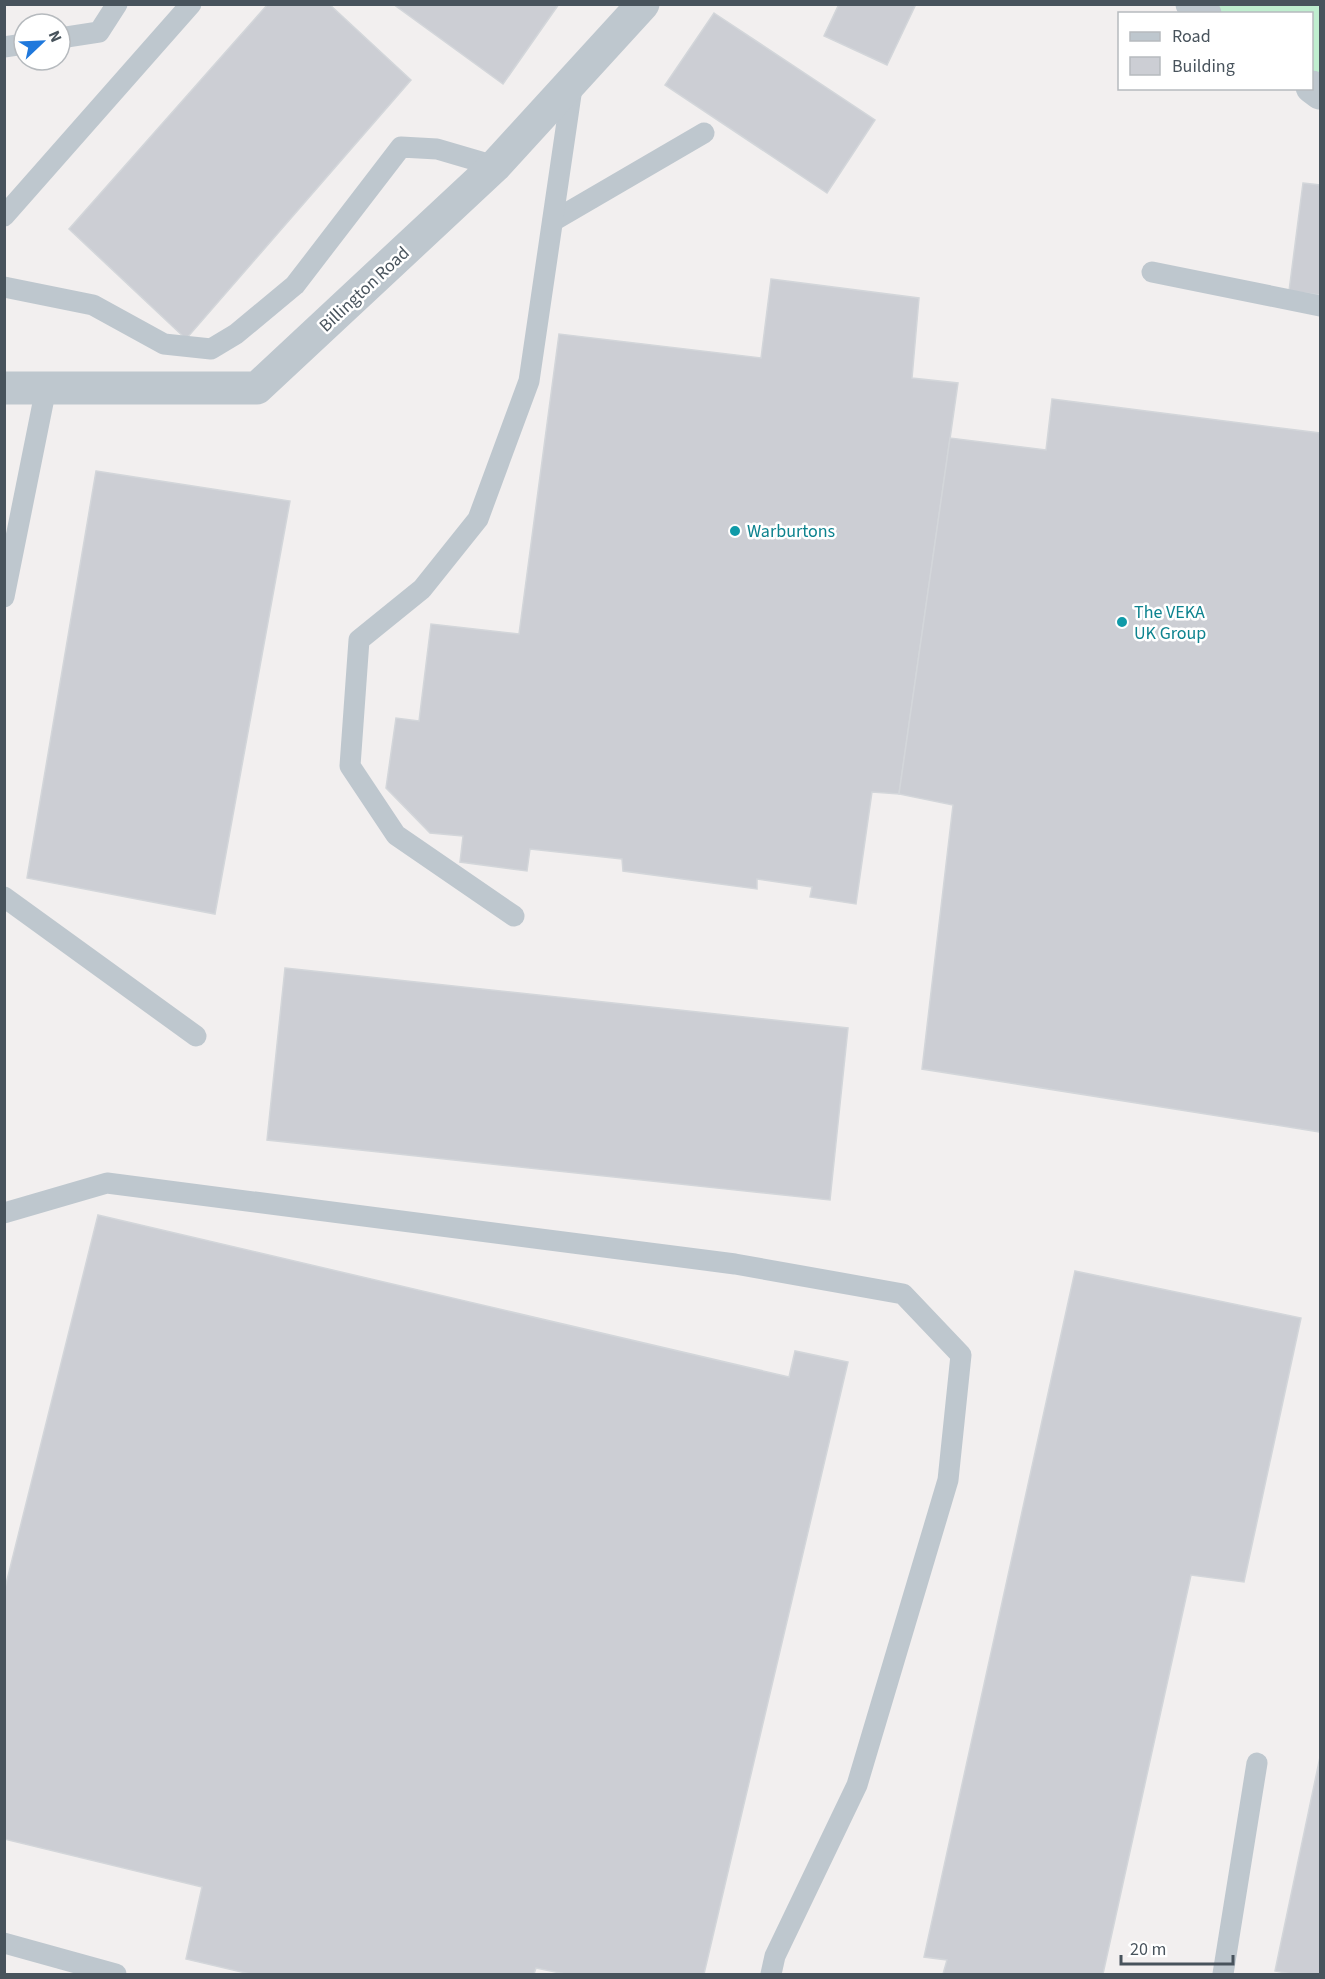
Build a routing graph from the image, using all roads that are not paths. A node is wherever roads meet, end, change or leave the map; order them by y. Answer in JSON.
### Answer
{"nodes":[{"id":1,"x":117,"y":4,"type":"edge"},
{"id":2,"x":191,"y":4,"type":"edge"},
{"id":3,"x":643,"y":4,"type":"edge"},
{"id":4,"x":72,"y":36,"type":"edge"},
{"id":5,"x":573,"y":81,"type":"junction"},
{"id":6,"x":704,"y":133,"type":"dead end"},
{"id":7,"x":495,"y":166,"type":"junction"},
{"id":8,"x":4,"y":216,"type":"edge"},
{"id":9,"x":553,"y":221,"type":"junction"},
{"id":10,"x":1152,"y":272,"type":"dead end"},
{"id":11,"x":4,"y":287,"type":"edge"},
{"id":12,"x":1320,"y":306,"type":"edge"},
{"id":13,"x":4,"y":388,"type":"edge"},
{"id":14,"x":46,"y":388,"type":"junction"},
{"id":15,"x":4,"y":597,"type":"edge"},
{"id":16,"x":4,"y":897,"type":"edge"},
{"id":17,"x":514,"y":916,"type":"dead end"},
{"id":18,"x":196,"y":1036,"type":"dead end"},
{"id":19,"x":4,"y":1213,"type":"edge"},
{"id":20,"x":1257,"y":1763,"type":"dead end"},
{"id":21,"x":4,"y":1944,"type":"edge"},
{"id":22,"x":116,"y":1974,"type":"edge"},
{"id":23,"x":771,"y":1974,"type":"edge"},
{"id":24,"x":1222,"y":1974,"type":"edge"}],
"edges":[{"from":1,"to":4,"type":"lane"},
{"from":2,"to":8,"type":"lane"},
{"from":3,"to":5,"type":"street","name":"Billington Road"},
{"from":5,"to":7,"type":"street","name":"Billington Road"},
{"from":5,"to":9,"type":"lane"},
{"from":6,"to":9,"type":"lane"},
{"from":7,"to":11,"type":"lane"},
{"from":7,"to":14,"type":"street","name":"Billington Road"},
{"from":9,"to":17,"type":"lane"},
{"from":10,"to":12,"type":"lane"},
{"from":13,"to":14,"type":"street","name":"Billington Road"},
{"from":14,"to":15,"type":"lane"},
{"from":16,"to":18,"type":"lane"},
{"from":19,"to":23,"type":"lane"},
{"from":20,"to":24,"type":"lane"},
{"from":21,"to":22,"type":"lane"}]}
